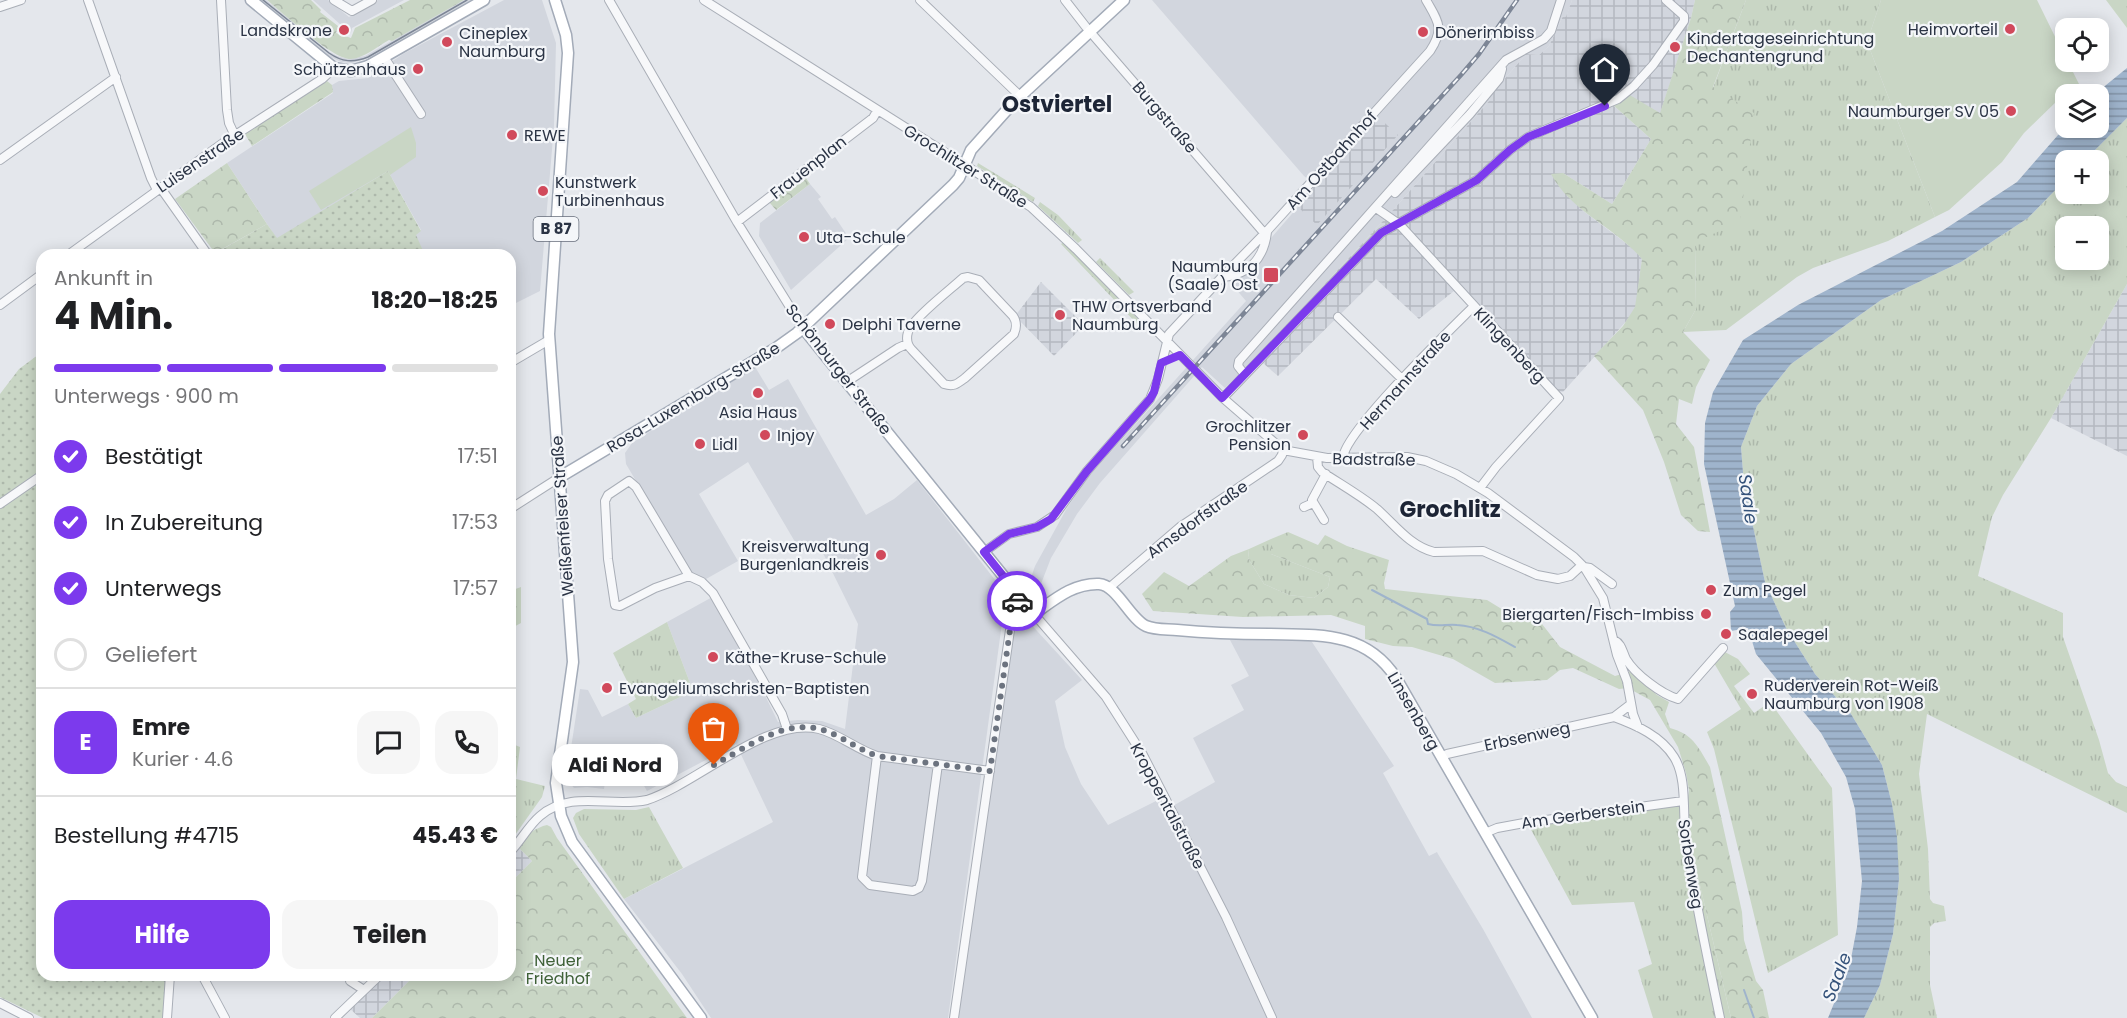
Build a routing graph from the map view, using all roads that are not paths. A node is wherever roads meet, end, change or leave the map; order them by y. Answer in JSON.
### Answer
{"nodes":[{"id":1,"x":21,"y":0,"type":"edge"},
{"id":2,"x":88,"y":0,"type":"edge"},
{"id":3,"x":221,"y":0,"type":"edge"},
{"id":4,"x":251,"y":0,"type":"edge"},
{"id":5,"x":334,"y":0,"type":"edge"},
{"id":6,"x":372,"y":0,"type":"edge"},
{"id":7,"x":484,"y":0,"type":"edge"},
{"id":8,"x":555,"y":0,"type":"edge"},
{"id":9,"x":609,"y":0,"type":"edge"},
{"id":10,"x":704,"y":0,"type":"edge"},
{"id":11,"x":920,"y":0,"type":"edge"},
{"id":12,"x":1065,"y":0,"type":"edge"},
{"id":13,"x":1124,"y":0,"type":"edge"},
{"id":14,"x":1426,"y":0,"type":"edge"},
{"id":15,"x":1561,"y":0,"type":"edge"},
{"id":16,"x":1666,"y":0,"type":"edge"},
{"id":17,"x":0,"y":7,"type":"edge"},
{"id":18,"x":1089,"y":31,"type":"junction"},
{"id":19,"x":384,"y":57,"type":"junction"},
{"id":20,"x":334,"y":68,"type":"junction"},
{"id":21,"x":116,"y":77,"type":"junction"},
{"id":22,"x":1020,"y":96,"type":"junction"},
{"id":23,"x":877,"y":111,"type":"junction"},
{"id":24,"x":421,"y":114,"type":"dead end"},
{"id":25,"x":235,"y":136,"type":"junction"},
{"id":26,"x":967,"y":159,"type":"junction"},
{"id":27,"x":0,"y":160,"type":"edge"},
{"id":28,"x":159,"y":188,"type":"junction"},
{"id":29,"x":1376,"y":208,"type":"junction"},
{"id":30,"x":737,"y":222,"type":"junction"},
{"id":31,"x":1398,"y":224,"type":"junction"},
{"id":32,"x":1266,"y":233,"type":"junction"},
{"id":33,"x":76,"y":249,"type":"edge"},
{"id":34,"x":204,"y":249,"type":"edge"},
{"id":35,"x":36,"y":278,"type":"edge"},
{"id":36,"x":0,"y":305,"type":"edge"},
{"id":37,"x":1474,"y":306,"type":"junction"},
{"id":38,"x":1338,"y":317,"type":"dead end"},
{"id":39,"x":803,"y":328,"type":"junction"},
{"id":40,"x":549,"y":340,"type":"junction"},
{"id":41,"x":1166,"y":341,"type":"junction"},
{"id":42,"x":907,"y":344,"type":"junction"},
{"id":43,"x":1180,"y":355,"type":"junction"},
{"id":44,"x":516,"y":359,"type":"edge"},
{"id":45,"x":1161,"y":363,"type":"junction"},
{"id":46,"x":1245,"y":375,"type":"junction"},
{"id":47,"x":1402,"y":379,"type":"junction"},
{"id":48,"x":848,"y":381,"type":"junction"},
{"id":49,"x":1222,"y":398,"type":"junction"},
{"id":50,"x":1282,"y":450,"type":"junction"},
{"id":51,"x":1317,"y":457,"type":"junction"},
{"id":52,"x":1342,"y":458,"type":"junction"},
{"id":53,"x":1326,"y":474,"type":"junction"},
{"id":54,"x":560,"y":477,"type":"junction"},
{"id":55,"x":36,"y":479,"type":"edge"},
{"id":56,"x":1480,"y":488,"type":"junction"},
{"id":57,"x":0,"y":504,"type":"edge"},
{"id":58,"x":516,"y":505,"type":"edge"},
{"id":59,"x":1324,"y":520,"type":"dead end"},
{"id":60,"x":984,"y":552,"type":"junction"},
{"id":61,"x":1583,"y":566,"type":"junction"},
{"id":62,"x":689,"y":576,"type":"junction"},
{"id":63,"x":1612,"y":584,"type":"dead end"},
{"id":64,"x":1109,"y":588,"type":"junction"},
{"id":65,"x":1020,"y":597,"type":"junction"},
{"id":66,"x":1034,"y":614,"type":"junction"},
{"id":67,"x":1613,"y":640,"type":"junction"},
{"id":68,"x":1723,"y":648,"type":"dead end"},
{"id":69,"x":1631,"y":704,"type":"junction"},
{"id":70,"x":1614,"y":717,"type":"junction"},
{"id":71,"x":1638,"y":728,"type":"junction"},
{"id":72,"x":787,"y":729,"type":"junction"},
{"id":73,"x":877,"y":756,"type":"junction"},
{"id":74,"x":1441,"y":757,"type":"junction"},
{"id":75,"x":938,"y":764,"type":"junction"},
{"id":76,"x":990,"y":771,"type":"junction"},
{"id":77,"x":1683,"y":801,"type":"junction"},
{"id":78,"x":559,"y":805,"type":"junction"},
{"id":79,"x":1485,"y":833,"type":"junction"},
{"id":80,"x":516,"y":845,"type":"edge"},
{"id":81,"x":170,"y":981,"type":"edge"},
{"id":82,"x":205,"y":981,"type":"edge"},
{"id":83,"x":354,"y":981,"type":"edge"},
{"id":84,"x":374,"y":981,"type":"edge"},
{"id":85,"x":364,"y":990,"type":"junction"},
{"id":86,"x":0,"y":1003,"type":"edge"},
{"id":87,"x":29,"y":1018,"type":"edge"},
{"id":88,"x":167,"y":1018,"type":"edge"},
{"id":89,"x":225,"y":1018,"type":"edge"},
{"id":90,"x":335,"y":1018,"type":"edge"},
{"id":91,"x":701,"y":1018,"type":"edge"},
{"id":92,"x":954,"y":1018,"type":"edge"},
{"id":93,"x":1272,"y":1018,"type":"edge"},
{"id":94,"x":1592,"y":1018,"type":"edge"},
{"id":95,"x":1720,"y":1018,"type":"edge"}],
"edges":[{"from":1,"to":17,"type":"street"},
{"from":2,"to":21,"type":"street"},
{"from":3,"to":25,"type":"street"},
{"from":4,"to":20,"type":"main road"},
{"from":5,"to":6,"type":"street"},
{"from":7,"to":19,"type":"main road"},
{"from":8,"to":40,"type":"main road","name":"Weißenfelser Straße","number":"B 87"},
{"from":9,"to":30,"type":"street","name":"Schönburger Straße"},
{"from":10,"to":23,"type":"street","name":"Grochlitzer Straße"},
{"from":11,"to":22,"type":"street"},
{"from":12,"to":18,"type":"street","name":"Burgstraße"},
{"from":13,"to":18,"type":"main road","name":"Rosa-Luxemburg-Straße"},
{"from":14,"to":32,"type":"street","name":"Am Ostbahnhof"},
{"from":15,"to":29,"type":"street"},
{"from":16,"to":31,"type":"street"},
{"from":18,"to":22,"type":"main road","name":"Rosa-Luxemburg-Straße"},
{"from":18,"to":32,"type":"street","name":"Burgstraße"},
{"from":19,"to":20,"type":"main road"},
{"from":19,"to":24,"type":"street"},
{"from":20,"to":25,"type":"street","name":"Luisenstraße"},
{"from":21,"to":27,"type":"street"},
{"from":21,"to":28,"type":"street"},
{"from":22,"to":26,"type":"main road","name":"Rosa-Luxemburg-Straße"},
{"from":23,"to":26,"type":"street","name":"Grochlitzer Straße"},
{"from":23,"to":30,"type":"street","name":"Frauenplan"},
{"from":25,"to":28,"type":"street","name":"Luisenstraße"},
{"from":26,"to":39,"type":"main road","name":"Rosa-Luxemburg-Straße"},
{"from":26,"to":41,"type":"street","name":"Grochlitzer Straße"},
{"from":28,"to":33,"type":"street","name":"Luisenstraße"},
{"from":28,"to":34,"type":"street"},
{"from":29,"to":31,"type":"street","name":"Klingenberg"},
{"from":29,"to":46,"type":"street"},
{"from":30,"to":39,"type":"street","name":"Schönburger Straße"},
{"from":31,"to":37,"type":"street","name":"Klingenberg"},
{"from":31,"to":46,"type":"street"},
{"from":32,"to":41,"type":"street","name":"Am Ostbahnhof"},
{"from":35,"to":36,"type":"street"},
{"from":37,"to":47,"type":"street","name":"Hermannstraße"},
{"from":37,"to":56,"type":"street","name":"Klingenberg"},
{"from":38,"to":47,"type":"street"},
{"from":39,"to":48,"type":"main road","name":"Schönburger Straße"},
{"from":39,"to":54,"type":"main road","name":"Rosa-Luxemburg-Straße"},
{"from":40,"to":44,"type":"street"},
{"from":40,"to":54,"type":"main road","name":"Weißenfelser Straße","number":"B 87"},
{"from":41,"to":43,"type":"street","name":"Grochlitzer Straße"},
{"from":41,"to":45,"type":"street"},
{"from":42,"to":42,"type":"street"},
{"from":42,"to":48,"type":"street"},
{"from":43,"to":45,"type":"street"},
{"from":43,"to":49,"type":"street","name":"Grochlitzer Straße"},
{"from":45,"to":60,"type":"street"},
{"from":46,"to":49,"type":"street"},
{"from":47,"to":52,"type":"street","name":"Hermannstraße"},
{"from":48,"to":60,"type":"main road","name":"Schönburger Straße"},
{"from":49,"to":50,"type":"street","name":"Badstraße"},
{"from":50,"to":51,"type":"street","name":"Badstraße"},
{"from":50,"to":64,"type":"street","name":"Amsdorfstraße"},
{"from":51,"to":52,"type":"street","name":"Badstraße"},
{"from":51,"to":53,"type":"street"},
{"from":52,"to":56,"type":"street","name":"Badstraße"},
{"from":53,"to":59,"type":"street"},
{"from":53,"to":61,"type":"street"},
{"from":54,"to":58,"type":"street"},
{"from":54,"to":78,"type":"main road","name":"Weißenfelser Straße","number":"B 87"},
{"from":55,"to":57,"type":"street"},
{"from":56,"to":61,"type":"street","name":"Badstraße"},
{"from":60,"to":65,"type":"main road","name":"Schönburger Straße"},
{"from":61,"to":63,"type":"street","name":"Badstraße"},
{"from":61,"to":67,"type":"street","name":"Badstraße"},
{"from":62,"to":62,"type":"street"},
{"from":62,"to":72,"type":"street"},
{"from":64,"to":66,"type":"main road"},
{"from":64,"to":74,"type":"main road","name":"Linsenberg"},
{"from":65,"to":66,"type":"main road"},
{"from":65,"to":76,"type":"street"},
{"from":66,"to":93,"type":"street","name":"Kroppentalstraße"},
{"from":67,"to":68,"type":"street","name":"Badstraße"},
{"from":67,"to":69,"type":"street"},
{"from":69,"to":70,"type":"street"},
{"from":69,"to":71,"type":"street"},
{"from":70,"to":71,"type":"street","name":"Sorbenweg"},
{"from":70,"to":74,"type":"street","name":"Erbsenweg"},
{"from":71,"to":77,"type":"street","name":"Sorbenweg"},
{"from":72,"to":73,"type":"street"},
{"from":72,"to":78,"type":"street"},
{"from":73,"to":75,"type":"street"},
{"from":73,"to":75,"type":"street"},
{"from":74,"to":79,"type":"main road","name":"Linsenberg"},
{"from":75,"to":76,"type":"street"},
{"from":76,"to":92,"type":"street"},
{"from":77,"to":79,"type":"street","name":"Am Gerberstein"},
{"from":77,"to":95,"type":"street","name":"Sorbenweg"},
{"from":78,"to":80,"type":"street"},
{"from":78,"to":91,"type":"main road","name":"Weißenfelser Straße","number":"B 87"},
{"from":79,"to":94,"type":"main road","name":"Linsenberg"},
{"from":81,"to":88,"type":"street"},
{"from":82,"to":89,"type":"street"},
{"from":83,"to":85,"type":"street"},
{"from":84,"to":85,"type":"street"},
{"from":85,"to":90,"type":"street"},
{"from":86,"to":87,"type":"street"}]}
